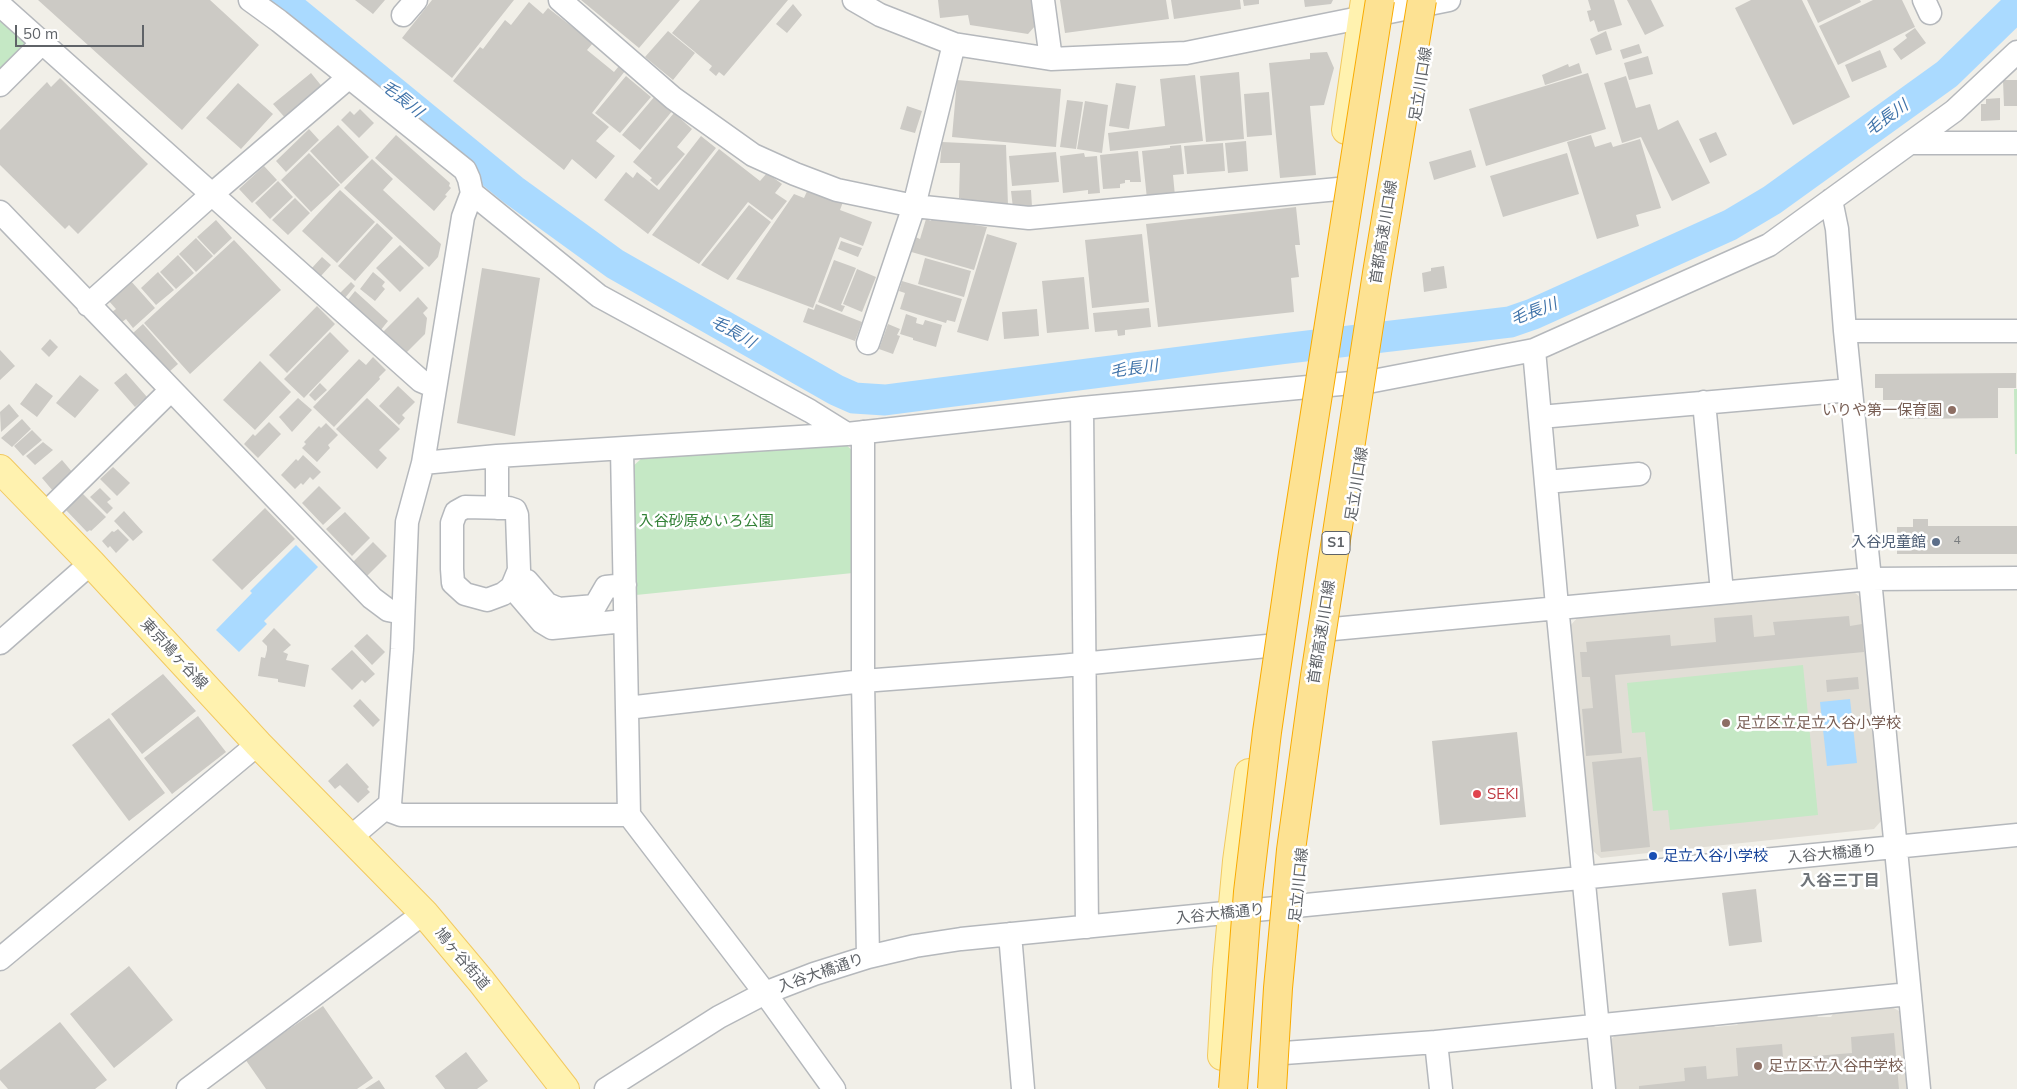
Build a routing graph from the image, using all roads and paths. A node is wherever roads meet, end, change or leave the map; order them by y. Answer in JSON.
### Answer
{"nodes":[{"id":1,"x":250,"y":0,"type":"edge"},
{"id":2,"x":560,"y":0,"type":"edge"},
{"id":3,"x":854,"y":0,"type":"edge"},
{"id":4,"x":1043,"y":0,"type":"edge"},
{"id":5,"x":1430,"y":1,"type":"edge"},
{"id":6,"x":0,"y":5,"type":"edge"},
{"id":7,"x":1369,"y":6,"type":"edge"},
{"id":8,"x":42,"y":43,"type":"junction"},
{"id":9,"x":954,"y":44,"type":"junction"},
{"id":10,"x":2017,"y":52,"type":"edge"},
{"id":11,"x":1051,"y":60,"type":"junction"},
{"id":12,"x":348,"y":78,"type":"junction"},
{"id":13,"x":0,"y":85,"type":"edge"},
{"id":14,"x":1912,"y":143,"type":"junction"},
{"id":15,"x":2017,"y":143,"type":"edge"},
{"id":16,"x":1338,"y":189,"type":"junction"},
{"id":17,"x":472,"y":193,"type":"junction"},
{"id":18,"x":212,"y":195,"type":"junction"},
{"id":19,"x":1831,"y":200,"type":"junction"},
{"id":20,"x":914,"y":206,"type":"junction"},
{"id":21,"x":0,"y":212,"type":"edge"},
{"id":22,"x":88,"y":305,"type":"junction"},
{"id":23,"x":1845,"y":331,"type":"junction"},
{"id":24,"x":2017,"y":331,"type":"edge"},
{"id":25,"x":868,"y":342,"type":"dead end"},
{"id":26,"x":1534,"y":350,"type":"junction"},
{"id":27,"x":1374,"y":381,"type":"junction"},
{"id":28,"x":1306,"y":386,"type":"junction"},
{"id":29,"x":434,"y":387,"type":"junction"},
{"id":30,"x":171,"y":390,"type":"junction"},
{"id":31,"x":1851,"y":390,"type":"junction"},
{"id":32,"x":1704,"y":402,"type":"junction"},
{"id":33,"x":1082,"y":408,"type":"junction"},
{"id":34,"x":1540,"y":417,"type":"junction"},
{"id":35,"x":855,"y":433,"type":"junction"},
{"id":36,"x":622,"y":448,"type":"junction"},
{"id":37,"x":497,"y":456,"type":"junction"},
{"id":38,"x":423,"y":463,"type":"junction"},
{"id":39,"x":0,"y":469,"type":"edge"},
{"id":40,"x":1638,"y":474,"type":"dead end"},
{"id":41,"x":1546,"y":482,"type":"junction"},
{"id":42,"x":497,"y":508,"type":"junction"},
{"id":43,"x":45,"y":514,"type":"junction"},
{"id":44,"x":1293,"y":553,"type":"junction"},
{"id":45,"x":91,"y":563,"type":"junction"},
{"id":46,"x":515,"y":578,"type":"junction"},
{"id":47,"x":2017,"y":578,"type":"edge"},
{"id":48,"x":1870,"y":579,"type":"junction"},
{"id":49,"x":625,"y":586,"type":"junction"},
{"id":50,"x":1722,"y":592,"type":"junction"},
{"id":51,"x":1557,"y":607,"type":"junction"},
{"id":52,"x":403,"y":613,"type":"junction"},
{"id":53,"x":625,"y":621,"type":"junction"},
{"id":54,"x":1333,"y":629,"type":"junction"},
{"id":55,"x":0,"y":643,"type":"edge"},
{"id":56,"x":1267,"y":646,"type":"junction"},
{"id":57,"x":1085,"y":664,"type":"junction"},
{"id":58,"x":863,"y":681,"type":"junction"},
{"id":59,"x":627,"y":708,"type":"junction"},
{"id":60,"x":258,"y":744,"type":"junction"},
{"id":61,"x":385,"y":810,"type":"junction"},
{"id":62,"x":629,"y":815,"type":"junction"},
{"id":63,"x":2017,"y":835,"type":"edge"},
{"id":64,"x":351,"y":837,"type":"junction"},
{"id":65,"x":1896,"y":848,"type":"junction"},
{"id":66,"x":1583,"y":878,"type":"junction"},
{"id":67,"x":1296,"y":906,"type":"junction"},
{"id":68,"x":424,"y":913,"type":"junction"},
{"id":69,"x":1232,"y":913,"type":"junction"},
{"id":70,"x":1087,"y":927,"type":"junction"},
{"id":71,"x":1010,"y":934,"type":"junction"},
{"id":72,"x":868,"y":957,"type":"junction"},
{"id":73,"x":0,"y":959,"type":"edge"},
{"id":74,"x":765,"y":993,"type":"junction"},
{"id":75,"x":1909,"y":994,"type":"junction"},
{"id":76,"x":1598,"y":1025,"type":"junction"},
{"id":77,"x":1436,"y":1042,"type":"junction"},
{"id":78,"x":1284,"y":1053,"type":"junction"},
{"id":79,"x":188,"y":1089,"type":"edge"},
{"id":80,"x":565,"y":1089,"type":"edge"},
{"id":81,"x":606,"y":1089,"type":"edge"},
{"id":82,"x":834,"y":1089,"type":"edge"},
{"id":83,"x":1024,"y":1089,"type":"edge"},
{"id":84,"x":1221,"y":1089,"type":"edge"},
{"id":85,"x":1233,"y":1089,"type":"edge"},
{"id":86,"x":1248,"y":1089,"type":"edge"},
{"id":87,"x":1272,"y":1089,"type":"edge"},
{"id":88,"x":1282,"y":1089,"type":"edge"},
{"id":89,"x":1441,"y":1089,"type":"edge"},
{"id":90,"x":1604,"y":1089,"type":"edge"},
{"id":91,"x":1919,"y":1089,"type":"edge"}],
"edges":[{"from":1,"to":12,"type":"street"},
{"from":2,"to":20,"type":"street"},
{"from":3,"to":9,"type":"street"},
{"from":4,"to":11,"type":"street"},
{"from":5,"to":7,"type":"street"},
{"from":5,"to":27,"type":"main road","name":"足立川口線"},
{"from":5,"to":87,"type":"highway","name":"首都高速川口線","number":"S1","bridge":true},
{"from":6,"to":8,"type":"street"},
{"from":7,"to":11,"type":"street"},
{"from":7,"to":16,"type":"main road"},
{"from":7,"to":44,"type":"highway","bridge":true},
{"from":8,"to":13,"type":"street"},
{"from":8,"to":18,"type":"street"},
{"from":9,"to":11,"type":"street"},
{"from":9,"to":20,"type":"street"},
{"from":10,"to":14,"type":"street"},
{"from":12,"to":17,"type":"street"},
{"from":12,"to":18,"type":"street"},
{"from":14,"to":15,"type":"street"},
{"from":14,"to":19,"type":"street"},
{"from":16,"to":20,"type":"street"},
{"from":16,"to":28,"type":"main road"},
{"from":17,"to":29,"type":"street"},
{"from":17,"to":35,"type":"street"},
{"from":18,"to":22,"type":"street"},
{"from":18,"to":29,"type":"street"},
{"from":19,"to":23,"type":"street"},
{"from":19,"to":26,"type":"street"},
{"from":20,"to":25,"type":"street"},
{"from":21,"to":22,"type":"street"},
{"from":22,"to":30,"type":"street"},
{"from":23,"to":24,"type":"street"},
{"from":23,"to":31,"type":"street"},
{"from":26,"to":27,"type":"street"},
{"from":26,"to":34,"type":"street"},
{"from":27,"to":28,"type":"street"},
{"from":27,"to":54,"type":"main road","name":"足立川口線"},
{"from":28,"to":33,"type":"street"},
{"from":28,"to":56,"type":"main road"},
{"from":29,"to":38,"type":"street"},
{"from":30,"to":43,"type":"street"},
{"from":30,"to":52,"type":"street"},
{"from":31,"to":32,"type":"street"},
{"from":31,"to":48,"type":"street"},
{"from":32,"to":34,"type":"street"},
{"from":32,"to":50,"type":"street"},
{"from":33,"to":35,"type":"street"},
{"from":33,"to":57,"type":"street"},
{"from":34,"to":41,"type":"street"},
{"from":35,"to":36,"type":"street"},
{"from":35,"to":58,"type":"street"},
{"from":36,"to":37,"type":"street"},
{"from":36,"to":49,"type":"street"},
{"from":37,"to":38,"type":"street"},
{"from":37,"to":42,"type":"street"},
{"from":38,"to":52,"type":"street"},
{"from":39,"to":43,"type":"main road","name":"東京鳩ヶ谷線"},
{"from":40,"to":41,"type":"street"},
{"from":41,"to":51,"type":"street"},
{"from":42,"to":46,"type":"street"},
{"from":42,"to":46,"type":"street"},
{"from":43,"to":45,"type":"main road","name":"東京鳩ヶ谷線"},
{"from":44,"to":85,"type":"highway","bridge":true},
{"from":44,"to":86,"type":"highway","bridge":true},
{"from":45,"to":55,"type":"street"},
{"from":45,"to":60,"type":"main road","name":"東京鳩ヶ谷線"},
{"from":46,"to":49,"type":"street"},
{"from":46,"to":53,"type":"street"},
{"from":47,"to":48,"type":"street"},
{"from":48,"to":50,"type":"street"},
{"from":48,"to":65,"type":"street"},
{"from":49,"to":53,"type":"street"},
{"from":50,"to":51,"type":"street"},
{"from":51,"to":54,"type":"street"},
{"from":51,"to":66,"type":"street"},
{"from":52,"to":61,"type":"street"},
{"from":53,"to":59,"type":"street"},
{"from":54,"to":67,"type":"main road","name":"足立川口線"},
{"from":56,"to":57,"type":"street"},
{"from":56,"to":69,"type":"main road"},
{"from":57,"to":58,"type":"street"},
{"from":57,"to":70,"type":"street"},
{"from":58,"to":59,"type":"street"},
{"from":58,"to":72,"type":"street"},
{"from":59,"to":62,"type":"street"},
{"from":60,"to":64,"type":"main road","name":"東京鳩ヶ谷線"},
{"from":60,"to":73,"type":"street"},
{"from":61,"to":62,"type":"street"},
{"from":61,"to":64,"type":"street"},
{"from":62,"to":74,"type":"street"},
{"from":63,"to":65,"type":"street","name":"入谷大橋通り"},
{"from":64,"to":68,"type":"main road","name":"鳩ヶ谷街道"},
{"from":65,"to":66,"type":"street","name":"入谷大橋通り"},
{"from":65,"to":75,"type":"street"},
{"from":66,"to":67,"type":"street","name":"入谷大橋通り"},
{"from":66,"to":76,"type":"street"},
{"from":67,"to":69,"type":"street","name":"入谷大橋通り"},
{"from":67,"to":78,"type":"main road","name":"足立川口線"},
{"from":68,"to":79,"type":"street"},
{"from":68,"to":80,"type":"main road","name":"鳩ヶ谷街道"},
{"from":69,"to":70,"type":"street","name":"入谷大橋通り"},
{"from":69,"to":84,"type":"main road"},
{"from":70,"to":71,"type":"street","name":"入谷大橋通り"},
{"from":71,"to":72,"type":"street","name":"入谷大橋通り"},
{"from":71,"to":83,"type":"street"},
{"from":72,"to":74,"type":"street","name":"入谷大橋通り"},
{"from":74,"to":81,"type":"street","name":"入谷大橋通り"},
{"from":74,"to":82,"type":"street"},
{"from":75,"to":76,"type":"street"},
{"from":75,"to":91,"type":"street"},
{"from":76,"to":77,"type":"street"},
{"from":76,"to":90,"type":"street"},
{"from":77,"to":78,"type":"street"},
{"from":77,"to":89,"type":"street"},
{"from":78,"to":88,"type":"main road","name":"足立川口線"}]}
